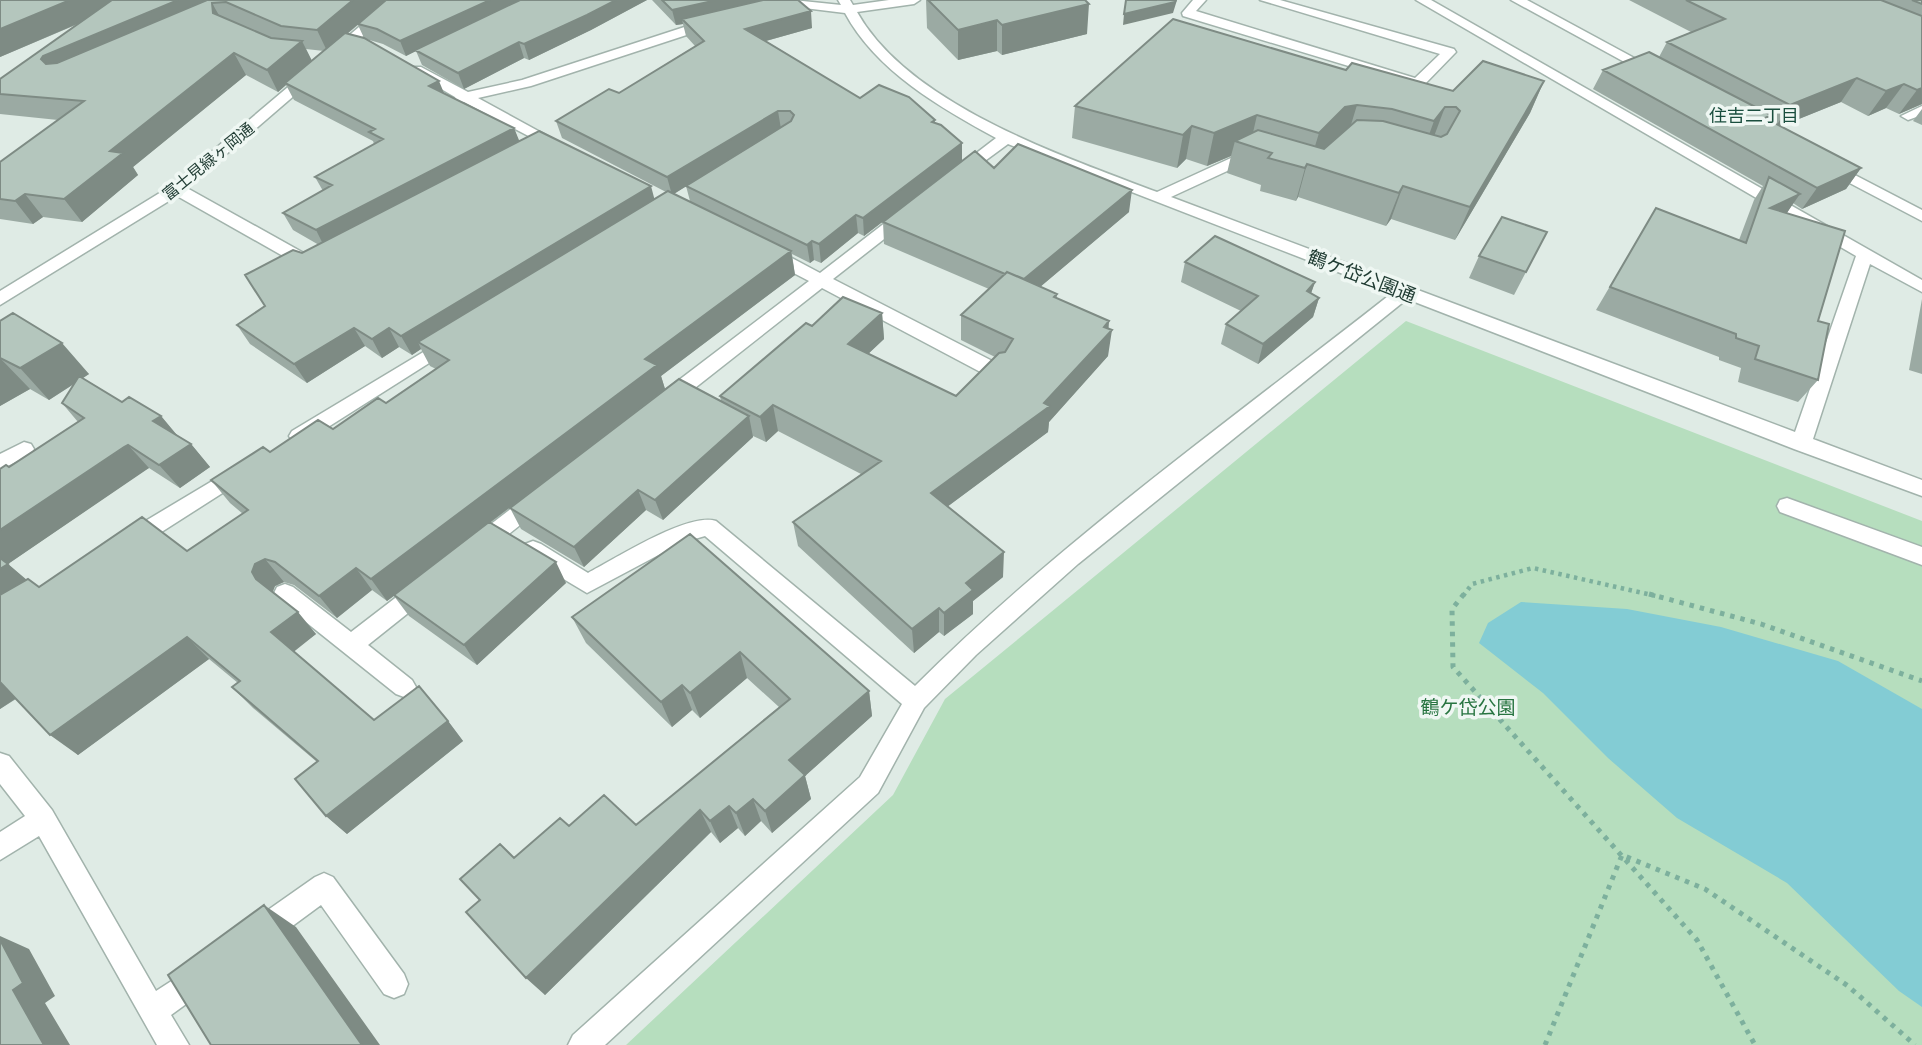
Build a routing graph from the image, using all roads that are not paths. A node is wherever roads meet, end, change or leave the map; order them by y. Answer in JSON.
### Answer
{"nodes":[{"id":1,"x":399,"y":0,"type":"edge"},
{"id":2,"x":914,"y":0,"type":"edge"},
{"id":3,"x":1200,"y":0,"type":"edge"},
{"id":4,"x":1266,"y":0,"type":"edge"},
{"id":5,"x":1422,"y":0,"type":"edge"},
{"id":6,"x":1517,"y":0,"type":"edge"},
{"id":7,"x":846,"y":5,"type":"edge"},
{"id":8,"x":757,"y":11,"type":"edge"},
{"id":9,"x":722,"y":20,"type":"edge"},
{"id":10,"x":350,"y":42,"type":"junction"},
{"id":11,"x":368,"y":47,"type":"edge"},
{"id":12,"x":309,"y":56,"type":"dead end"},
{"id":13,"x":331,"y":58,"type":"junction"},
{"id":14,"x":412,"y":61,"type":"dead end"},
{"id":15,"x":1664,"y":79,"type":"edge"},
{"id":16,"x":462,"y":98,"type":"junction"},
{"id":17,"x":1006,"y":138,"type":"junction"},
{"id":18,"x":568,"y":153,"type":"edge"},
{"id":19,"x":1811,"y":157,"type":"edge"},
{"id":20,"x":1275,"y":163,"type":"edge"},
{"id":21,"x":940,"y":188,"type":"edge"},
{"id":22,"x":177,"y":189,"type":"junction"},
{"id":23,"x":1156,"y":198,"type":"junction"},
{"id":24,"x":918,"y":205,"type":"edge"},
{"id":25,"x":1922,"y":216,"type":"edge"},
{"id":26,"x":753,"y":245,"type":"edge"},
{"id":27,"x":1865,"y":254,"type":"junction"},
{"id":28,"x":325,"y":259,"type":"edge"},
{"id":29,"x":822,"y":279,"type":"junction"},
{"id":30,"x":1922,"y":287,"type":"edge"},
{"id":31,"x":1404,"y":292,"type":"junction"},
{"id":32,"x":0,"y":299,"type":"edge"},
{"id":33,"x":471,"y":329,"type":"edge"},
{"id":34,"x":995,"y":371,"type":"edge"},
{"id":35,"x":650,"y":413,"type":"edge"},
{"id":36,"x":1801,"y":443,"type":"junction"},
{"id":37,"x":283,"y":446,"type":"edge"},
{"id":38,"x":24,"y":449,"type":"dead end"},
{"id":39,"x":259,"y":461,"type":"edge"},
{"id":40,"x":0,"y":463,"type":"edge"},
{"id":41,"x":553,"y":488,"type":"edge"},
{"id":42,"x":1922,"y":488,"type":"edge"},
{"id":43,"x":1787,"y":506,"type":"dead end"},
{"id":44,"x":499,"y":529,"type":"junction"},
{"id":45,"x":118,"y":549,"type":"edge"},
{"id":46,"x":1922,"y":556,"type":"edge"},
{"id":47,"x":457,"y":562,"type":"edge"},
{"id":48,"x":436,"y":579,"type":"edge"},
{"id":49,"x":285,"y":593,"type":"edge"},
{"id":50,"x":351,"y":645,"type":"junction"},
{"id":51,"x":404,"y":687,"type":"dead end"},
{"id":52,"x":916,"y":701,"type":"junction"},
{"id":53,"x":0,"y":765,"type":"edge"},
{"id":54,"x":43,"y":820,"type":"junction"},
{"id":55,"x":0,"y":847,"type":"edge"},
{"id":56,"x":394,"y":984,"type":"dead end"},
{"id":57,"x":152,"y":1011,"type":"junction"},
{"id":58,"x":174,"y":1045,"type":"edge"},
{"id":59,"x":583,"y":1045,"type":"edge"}],
"edges":[{"from":1,"to":10,"type":"street","name":"富士見緑ヶ岡通"},
{"from":2,"to":7,"type":"street"},
{"from":3,"to":4,"type":"street"},
{"from":5,"to":27,"type":"street"},
{"from":6,"to":15,"type":"street"},
{"from":7,"to":8,"type":"street"},
{"from":7,"to":17,"type":"street","name":"鶴ケ岱公園通"},
{"from":9,"to":16,"type":"street"},
{"from":10,"to":11,"type":"street"},
{"from":10,"to":13,"type":"street","name":"富士見緑ヶ岡通"},
{"from":12,"to":13,"type":"street"},
{"from":13,"to":22,"type":"street","name":"富士見緑ヶ岡通"},
{"from":14,"to":16,"type":"street"},
{"from":16,"to":18,"type":"street"},
{"from":17,"to":21,"type":"street"},
{"from":17,"to":23,"type":"street","name":"鶴ケ岱公園通"},
{"from":19,"to":25,"type":"street"},
{"from":20,"to":23,"type":"street"},
{"from":22,"to":28,"type":"street"},
{"from":22,"to":32,"type":"street","name":"富士見緑ヶ岡通"},
{"from":23,"to":31,"type":"street","name":"鶴ケ岱公園通"},
{"from":24,"to":29,"type":"street"},
{"from":26,"to":29,"type":"street"},
{"from":27,"to":30,"type":"street"},
{"from":27,"to":36,"type":"street"},
{"from":29,"to":34,"type":"street"},
{"from":29,"to":35,"type":"street"},
{"from":31,"to":36,"type":"street","name":"鶴ケ岱公園通"},
{"from":31,"to":52,"type":"street"},
{"from":33,"to":37,"type":"street"},
{"from":36,"to":42,"type":"street","name":"鶴ケ岱公園通"},
{"from":38,"to":40,"type":"street"},
{"from":39,"to":45,"type":"street"},
{"from":41,"to":44,"type":"street"},
{"from":43,"to":46,"type":"street"},
{"from":44,"to":47,"type":"street"},
{"from":44,"to":52,"type":"street"},
{"from":48,"to":50,"type":"street"},
{"from":49,"to":50,"type":"street"},
{"from":50,"to":51,"type":"street"},
{"from":52,"to":59,"type":"street"},
{"from":53,"to":54,"type":"street"},
{"from":54,"to":55,"type":"street"},
{"from":54,"to":57,"type":"street"},
{"from":56,"to":57,"type":"street"},
{"from":57,"to":58,"type":"street"}]}
